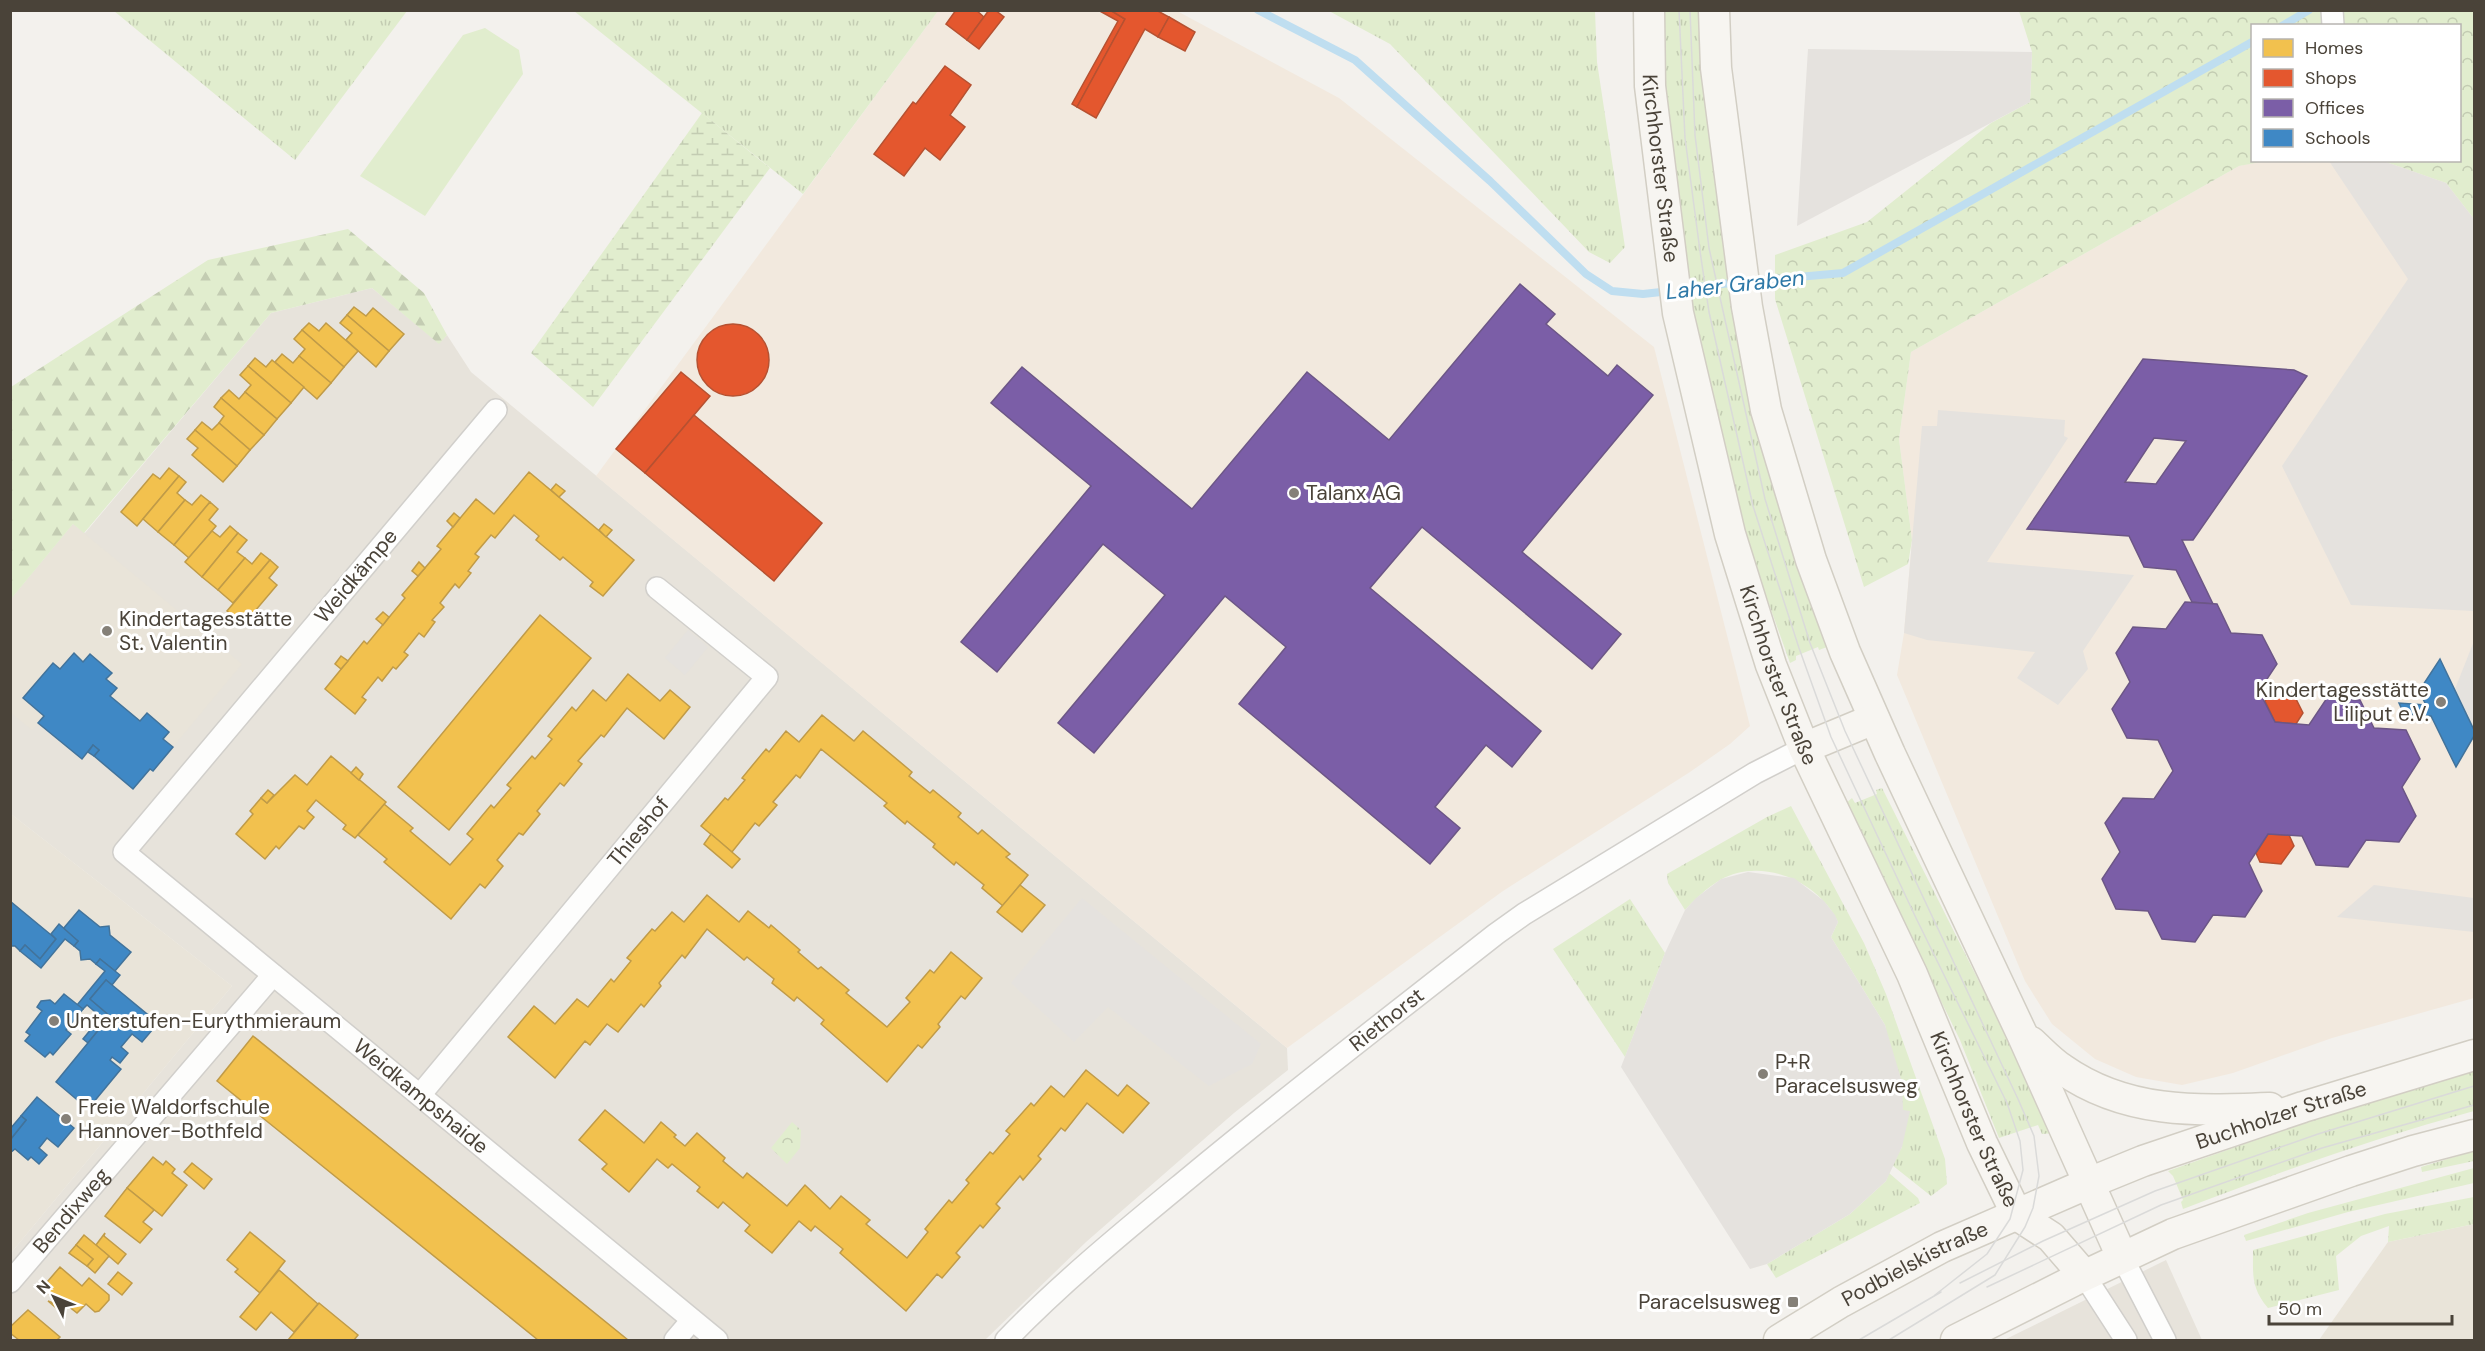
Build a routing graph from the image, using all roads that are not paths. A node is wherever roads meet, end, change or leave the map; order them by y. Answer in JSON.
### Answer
{"nodes":[{"id":1,"x":1649,"y":10,"type":"edge"},
{"id":2,"x":1714,"y":10,"type":"edge"},
{"id":3,"x":496,"y":410,"type":"dead end"},
{"id":4,"x":657,"y":588,"type":"dead end"},
{"id":5,"x":1874,"y":719,"type":"junction"},
{"id":6,"x":1804,"y":748,"type":"junction"},
{"id":7,"x":124,"y":852,"type":"joint"},
{"id":8,"x":273,"y":975,"type":"junction"},
{"id":9,"x":2022,"y":1034,"type":"junction"},
{"id":10,"x":2475,"y":1055,"type":"edge"},
{"id":11,"x":420,"y":1095,"type":"junction"},
{"id":12,"x":2303,"y":1107,"type":"junction"},
{"id":13,"x":2475,"y":1135,"type":"edge"},
{"id":14,"x":2089,"y":1183,"type":"junction"},
{"id":15,"x":2017,"y":1215,"type":"junction"},
{"id":16,"x":2122,"y":1257,"type":"junction"},
{"id":17,"x":2084,"y":1275,"type":"junction"},
{"id":18,"x":10,"y":1282,"type":"edge"},
{"id":19,"x":692,"y":1320,"type":"junction"},
{"id":20,"x":675,"y":1341,"type":"edge"},
{"id":21,"x":717,"y":1341,"type":"edge"},
{"id":22,"x":1006,"y":1341,"type":"edge"},
{"id":23,"x":1779,"y":1341,"type":"edge"},
{"id":24,"x":1956,"y":1341,"type":"edge"},
{"id":25,"x":2126,"y":1341,"type":"edge"},
{"id":26,"x":2165,"y":1341,"type":"edge"}],
"edges":[{"from":1,"to":6,"type":"main road","name":"Kirchhorster Straße"},
{"from":2,"to":5,"type":"main road"},
{"from":3,"to":7,"type":"street","name":"Weidkämpe"},
{"from":4,"to":11,"type":"street","name":"Thieshof"},
{"from":5,"to":6,"type":"main road"},
{"from":5,"to":9,"type":"main road"},
{"from":6,"to":15,"type":"main road","name":"Kirchhorster Straße"},
{"from":6,"to":22,"type":"street","name":"Riethorst"},
{"from":7,"to":8,"type":"street","name":"Weidkampshaide"},
{"from":8,"to":11,"type":"street","name":"Weidkampshaide"},
{"from":8,"to":18,"type":"street","name":"Bendixweg"},
{"from":9,"to":12,"type":"main road"},
{"from":9,"to":14,"type":"main road"},
{"from":10,"to":12,"type":"main road","name":"Buchholzer Straße"},
{"from":11,"to":19,"type":"street","name":"Weidkampshaide"},
{"from":12,"to":14,"type":"main road","name":"Buchholzer Straße"},
{"from":13,"to":16,"type":"main road"},
{"from":14,"to":15,"type":"main road","name":"Podbielskistraße"},
{"from":14,"to":16,"type":"main road"},
{"from":15,"to":17,"type":"main road","name":"Kirchhorster Straße"},
{"from":15,"to":23,"type":"main road","name":"Podbielskistraße"},
{"from":16,"to":17,"type":"main road"},
{"from":16,"to":26,"type":"street"},
{"from":17,"to":24,"type":"main road"},
{"from":17,"to":25,"type":"street"},
{"from":19,"to":20,"type":"street"},
{"from":19,"to":21,"type":"street","name":"Weidkampshaide"}]}
